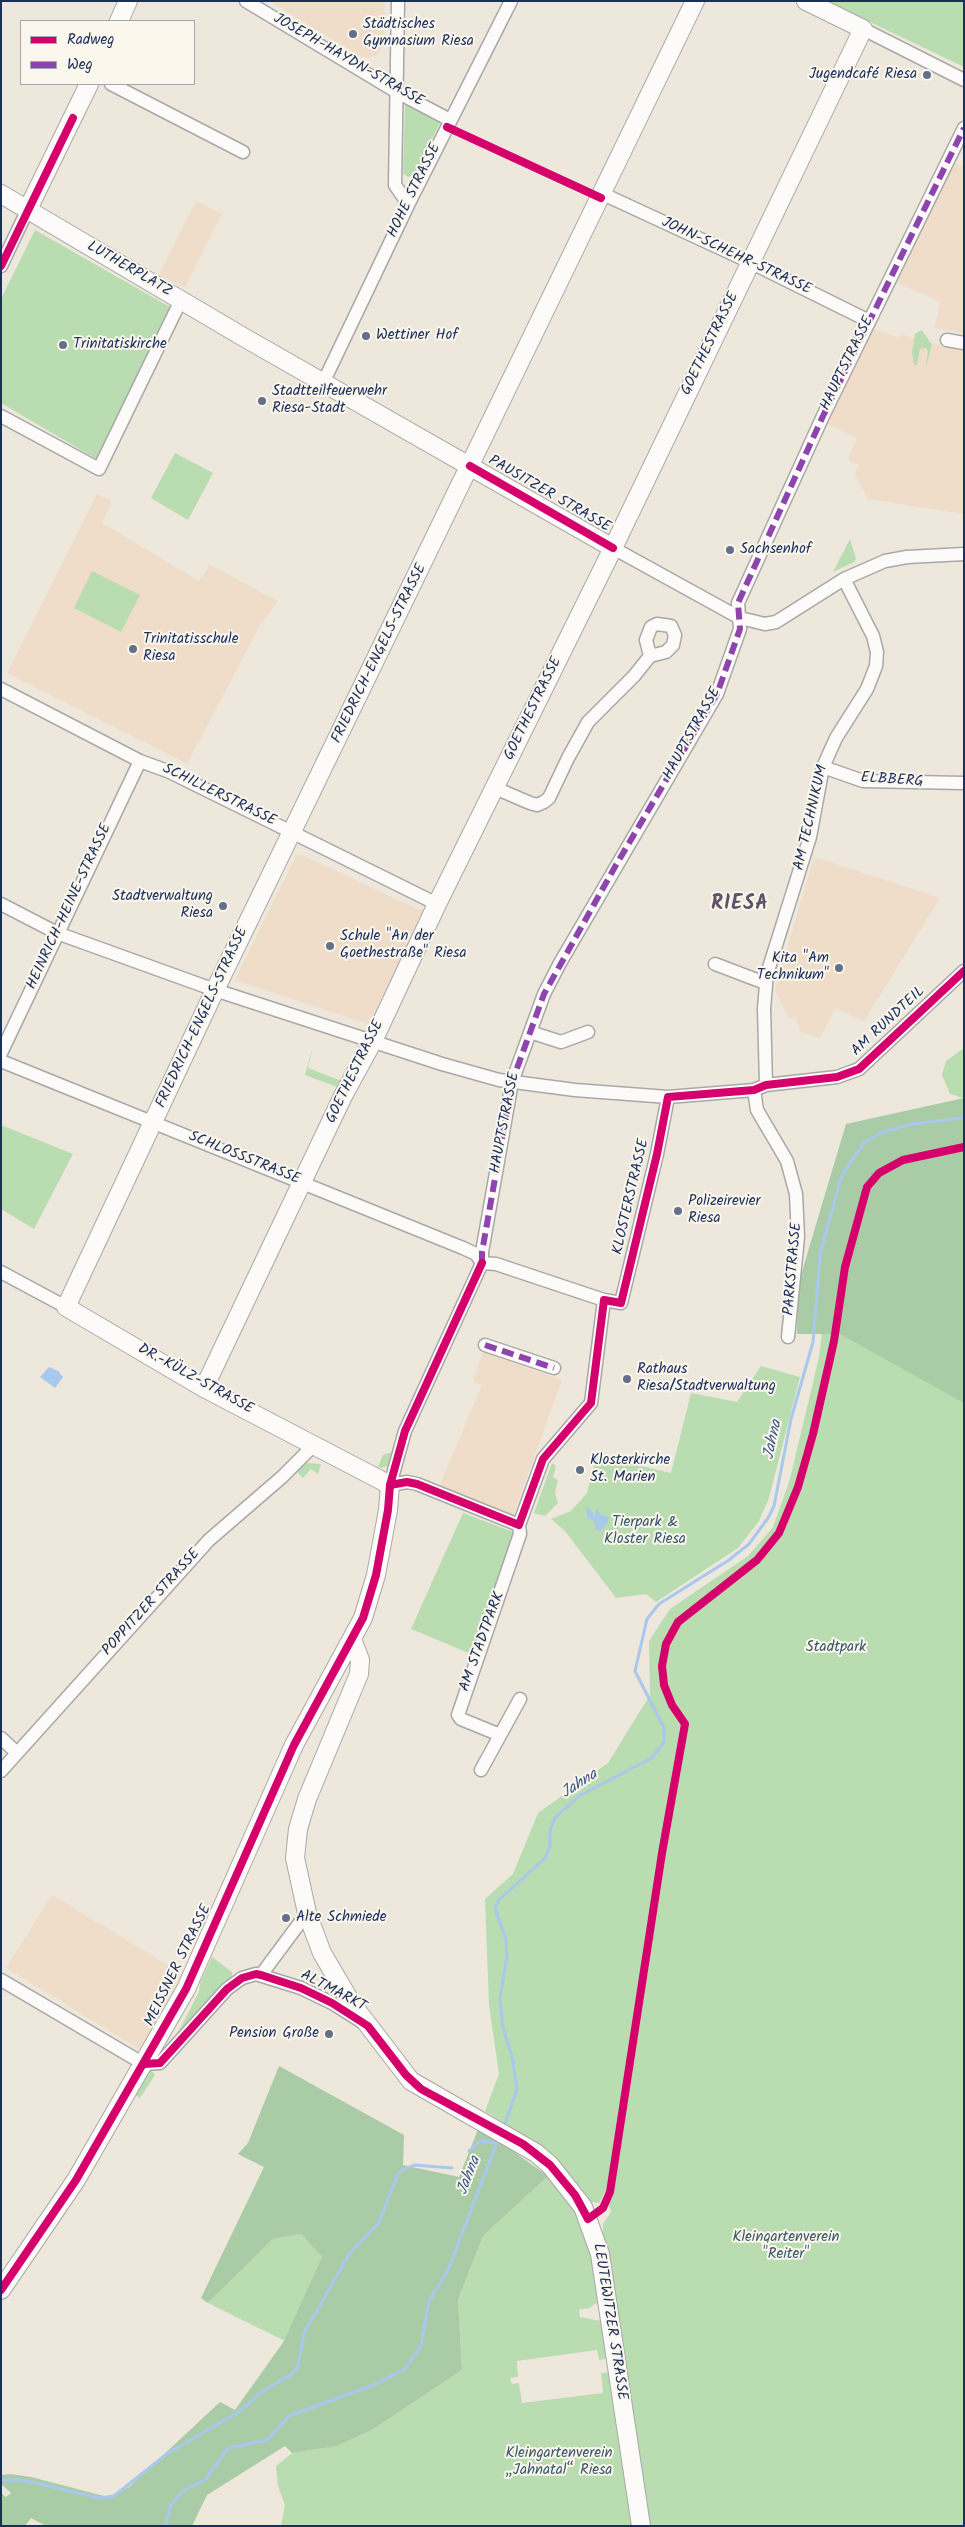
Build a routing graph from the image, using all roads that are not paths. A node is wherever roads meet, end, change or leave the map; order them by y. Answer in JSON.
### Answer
{"nodes":[{"id":1,"x":128,"y":1,"type":"edge"},
{"id":2,"x":246,"y":1,"type":"edge"},
{"id":3,"x":398,"y":1,"type":"edge"},
{"id":4,"x":511,"y":1,"type":"edge"},
{"id":5,"x":695,"y":1,"type":"edge"},
{"id":6,"x":806,"y":1,"type":"edge"},
{"id":7,"x":118,"y":20,"type":"edge"},
{"id":8,"x":863,"y":29,"type":"junction"},
{"id":9,"x":964,"y":80,"type":"edge"},
{"id":10,"x":89,"y":85,"type":"edge"},
{"id":11,"x":112,"y":85,"type":"edge"},
{"id":12,"x":397,"y":92,"type":"junction"},
{"id":13,"x":450,"y":120,"type":"junction"},
{"id":14,"x":964,"y":128,"type":"edge"},
{"id":15,"x":242,"y":152,"type":"dead end"},
{"id":16,"x":1,"y":194,"type":"edge"},
{"id":17,"x":603,"y":194,"type":"junction"},
{"id":18,"x":410,"y":201,"type":"junction"},
{"id":19,"x":28,"y":210,"type":"junction"},
{"id":20,"x":750,"y":262,"type":"junction"},
{"id":21,"x":1,"y":266,"type":"edge"},
{"id":22,"x":181,"y":300,"type":"junction"},
{"id":23,"x":869,"y":321,"type":"junction"},
{"id":24,"x":947,"y":340,"type":"dead end"},
{"id":25,"x":964,"y":343,"type":"edge"},
{"id":26,"x":323,"y":383,"type":"junction"},
{"id":27,"x":1,"y":416,"type":"edge"},
{"id":28,"x":470,"y":466,"type":"junction"},
{"id":29,"x":613,"y":548,"type":"junction"},
{"id":30,"x":964,"y":554,"type":"edge"},
{"id":31,"x":844,"y":579,"type":"junction"},
{"id":32,"x":740,"y":618,"type":"junction"},
{"id":33,"x":650,"y":656,"type":"dead end"},
{"id":34,"x":1,"y":689,"type":"edge"},
{"id":35,"x":140,"y":761,"type":"junction"},
{"id":36,"x":823,"y":767,"type":"junction"},
{"id":37,"x":964,"y":783,"type":"edge"},
{"id":38,"x":495,"y":788,"type":"junction"},
{"id":39,"x":293,"y":832,"type":"junction"},
{"id":40,"x":1,"y":904,"type":"edge"},
{"id":41,"x":437,"y":904,"type":"junction"},
{"id":42,"x":57,"y":933,"type":"junction"},
{"id":43,"x":714,"y":964,"type":"dead end"},
{"id":44,"x":964,"y":971,"type":"edge"},
{"id":45,"x":765,"y":983,"type":"junction"},
{"id":46,"x":215,"y":990,"type":"junction"},
{"id":47,"x":530,"y":1032,"type":"junction"},
{"id":48,"x":588,"y":1032,"type":"dead end"},
{"id":49,"x":373,"y":1041,"type":"junction"},
{"id":50,"x":1,"y":1053,"type":"edge"},
{"id":51,"x":1,"y":1061,"type":"edge"},
{"id":52,"x":512,"y":1082,"type":"junction"},
{"id":53,"x":766,"y":1085,"type":"junction"},
{"id":54,"x":754,"y":1090,"type":"junction"},
{"id":55,"x":668,"y":1097,"type":"junction"},
{"id":56,"x":154,"y":1123,"type":"junction"},
{"id":57,"x":303,"y":1183,"type":"junction"},
{"id":58,"x":482,"y":1264,"type":"junction"},
{"id":59,"x":1,"y":1272,"type":"edge"},
{"id":60,"x":604,"y":1300,"type":"junction"},
{"id":61,"x":66,"y":1308,"type":"junction"},
{"id":62,"x":788,"y":1337,"type":"dead end"},
{"id":63,"x":485,"y":1345,"type":"dead end"},
{"id":64,"x":554,"y":1368,"type":"dead end"},
{"id":65,"x":204,"y":1388,"type":"junction"},
{"id":66,"x":313,"y":1446,"type":"junction"},
{"id":67,"x":390,"y":1485,"type":"junction"},
{"id":68,"x":519,"y":1525,"type":"junction"},
{"id":69,"x":352,"y":1639,"type":"junction"},
{"id":70,"x":520,"y":1699,"type":"dead end"},
{"id":71,"x":500,"y":1735,"type":"junction"},
{"id":72,"x":1,"y":1738,"type":"edge"},
{"id":73,"x":17,"y":1753,"type":"junction"},
{"id":74,"x":481,"y":1770,"type":"dead end"},
{"id":75,"x":1,"y":1771,"type":"edge"},
{"id":76,"x":307,"y":1913,"type":"junction"},
{"id":77,"x":259,"y":1975,"type":"junction"},
{"id":78,"x":1,"y":1980,"type":"edge"},
{"id":79,"x":368,"y":2026,"type":"junction"},
{"id":80,"x":144,"y":2064,"type":"junction"},
{"id":81,"x":1,"y":2290,"type":"edge"},
{"id":82,"x":641,"y":2526,"type":"edge"}],
"edges":[{"from":1,"to":7,"type":"main road"},
{"from":2,"to":12,"type":"street","name":"JOSEPH-HAYDN-STRASSE"},
{"from":3,"to":12,"type":"street"},
{"from":4,"to":13,"type":"street","name":"HOHE STRASSE"},
{"from":5,"to":17,"type":"main road","name":"FRIEDRICH-ENGELS-STRASSE"},
{"from":6,"to":8,"type":"main road"},
{"from":8,"to":9,"type":"street"},
{"from":8,"to":20,"type":"main road","name":"GOETHESTRASSE"},
{"from":10,"to":19,"type":"main road"},
{"from":11,"to":15,"type":"street"},
{"from":12,"to":13,"type":"street","name":"JOSEPH-HAYDN-STRASSE"},
{"from":12,"to":18,"type":"street"},
{"from":13,"to":18,"type":"street","name":"HOHE STRASSE"},
{"from":14,"to":23,"type":"street","name":"HAUPTSTRASSE"},
{"from":16,"to":19,"type":"main road"},
{"from":17,"to":20,"type":"street","name":"JOHN-SCHEHR-STRASSE"},
{"from":17,"to":28,"type":"main road","name":"FRIEDRICH-ENGELS-STRASSE"},
{"from":18,"to":26,"type":"street","name":"HOHE STRASSE"},
{"from":19,"to":21,"type":"street"},
{"from":19,"to":22,"type":"main road","name":"LUTHERPLATZ"},
{"from":20,"to":23,"type":"street","name":"JOHN-SCHEHR-STRASSE"},
{"from":20,"to":29,"type":"main road","name":"GOETHESTRASSE"},
{"from":22,"to":26,"type":"main road","name":"PAUSITZER STRASSE"},
{"from":22,"to":27,"type":"street","name":"LUTHERPLATZ"},
{"from":23,"to":32,"type":"street","name":"HAUPTSTRASSE"},
{"from":24,"to":25,"type":"street"},
{"from":26,"to":28,"type":"main road","name":"PAUSITZER STRASSE"},
{"from":28,"to":29,"type":"main road","name":"PAUSITZER STRASSE"},
{"from":28,"to":39,"type":"main road","name":"FRIEDRICH-ENGELS-STRASSE"},
{"from":29,"to":32,"type":"street","name":"PAUSITZER STRASSE"},
{"from":29,"to":38,"type":"main road","name":"GOETHESTRASSE"},
{"from":30,"to":31,"type":"street","name":"PAUSITZER STRASSE"},
{"from":31,"to":32,"type":"street","name":"PAUSITZER STRASSE"},
{"from":31,"to":36,"type":"street","name":"AM TECHNIKUM"},
{"from":32,"to":47,"type":"street","name":"HAUPTSTRASSE"},
{"from":33,"to":38,"type":"street"},
{"from":34,"to":35,"type":"street","name":"SCHILLERSTRASSE"},
{"from":35,"to":39,"type":"street","name":"SCHILLERSTRASSE"},
{"from":35,"to":42,"type":"street","name":"HEINRICH-HEINE-STRASSE"},
{"from":36,"to":37,"type":"street","name":"ELBBERG"},
{"from":36,"to":45,"type":"street","name":"AM TECHNIKUM"},
{"from":38,"to":41,"type":"main road","name":"GOETHESTRASSE"},
{"from":39,"to":41,"type":"street","name":"SCHILLERSTRASSE"},
{"from":39,"to":46,"type":"main road","name":"FRIEDRICH-ENGELS-STRASSE"},
{"from":40,"to":42,"type":"street"},
{"from":41,"to":49,"type":"main road","name":"GOETHESTRASSE"},
{"from":42,"to":46,"type":"street"},
{"from":42,"to":50,"type":"street","name":"HEINRICH-HEINE-STRASSE"},
{"from":43,"to":45,"type":"street"},
{"from":44,"to":53,"type":"street","name":"AM RUNDTEIL"},
{"from":45,"to":53,"type":"street"},
{"from":46,"to":49,"type":"street"},
{"from":46,"to":56,"type":"main road","name":"FRIEDRICH-ENGELS-STRASSE"},
{"from":47,"to":48,"type":"street"},
{"from":47,"to":52,"type":"street","name":"HAUPTSTRASSE"},
{"from":49,"to":52,"type":"street"},
{"from":49,"to":57,"type":"main road","name":"GOETHESTRASSE"},
{"from":51,"to":56,"type":"street","name":"SCHLOSSSTRASSE"},
{"from":52,"to":55,"type":"street"},
{"from":52,"to":58,"type":"street","name":"HAUPTSTRASSE"},
{"from":53,"to":54,"type":"street"},
{"from":54,"to":55,"type":"street"},
{"from":54,"to":62,"type":"street","name":"PARKSTRASSE"},
{"from":55,"to":60,"type":"street","name":"KLOSTERSTRASSE"},
{"from":56,"to":57,"type":"street","name":"SCHLOSSSTRASSE"},
{"from":56,"to":61,"type":"main road","name":"FRIEDRICH-ENGELS-STRASSE"},
{"from":57,"to":58,"type":"street","name":"SCHLOSSSTRASSE"},
{"from":57,"to":65,"type":"main road","name":"GOETHESTRASSE"},
{"from":58,"to":60,"type":"street"},
{"from":58,"to":67,"type":"street","name":"HAUPTSTRASSE"},
{"from":59,"to":61,"type":"street","name":"DR.-KÜLZ-STRASSE"},
{"from":60,"to":68,"type":"street"},
{"from":61,"to":65,"type":"main road","name":"DR.-KÜLZ-STRASSE"},
{"from":63,"to":64,"type":"street"},
{"from":65,"to":66,"type":"main road","name":"DR.-KÜLZ-STRASSE"},
{"from":66,"to":67,"type":"main road","name":"DR.-KÜLZ-STRASSE"},
{"from":66,"to":73,"type":"street","name":"POPPITZER STRASSE"},
{"from":67,"to":68,"type":"street"},
{"from":67,"to":69,"type":"main road","name":"MEISSNER STRASSE"},
{"from":68,"to":71,"type":"street","name":"AM STADTPARK"},
{"from":69,"to":76,"type":"main road","name":"LEUTEWITZER STRASSE"},
{"from":69,"to":80,"type":"main road","name":"MEISSNER STRASSE"},
{"from":70,"to":71,"type":"street"},
{"from":71,"to":74,"type":"street"},
{"from":72,"to":73,"type":"street"},
{"from":73,"to":75,"type":"street","name":"POPPITZER STRASSE"},
{"from":76,"to":77,"type":"street"},
{"from":76,"to":79,"type":"main road","name":"LEUTEWITZER STRASSE"},
{"from":77,"to":79,"type":"street","name":"ALTMARKT"},
{"from":77,"to":80,"type":"street"},
{"from":78,"to":80,"type":"street"},
{"from":79,"to":82,"type":"main road","name":"LEUTEWITZER STRASSE"},
{"from":80,"to":81,"type":"main road","name":"MEISSNER STRASSE"}]}
